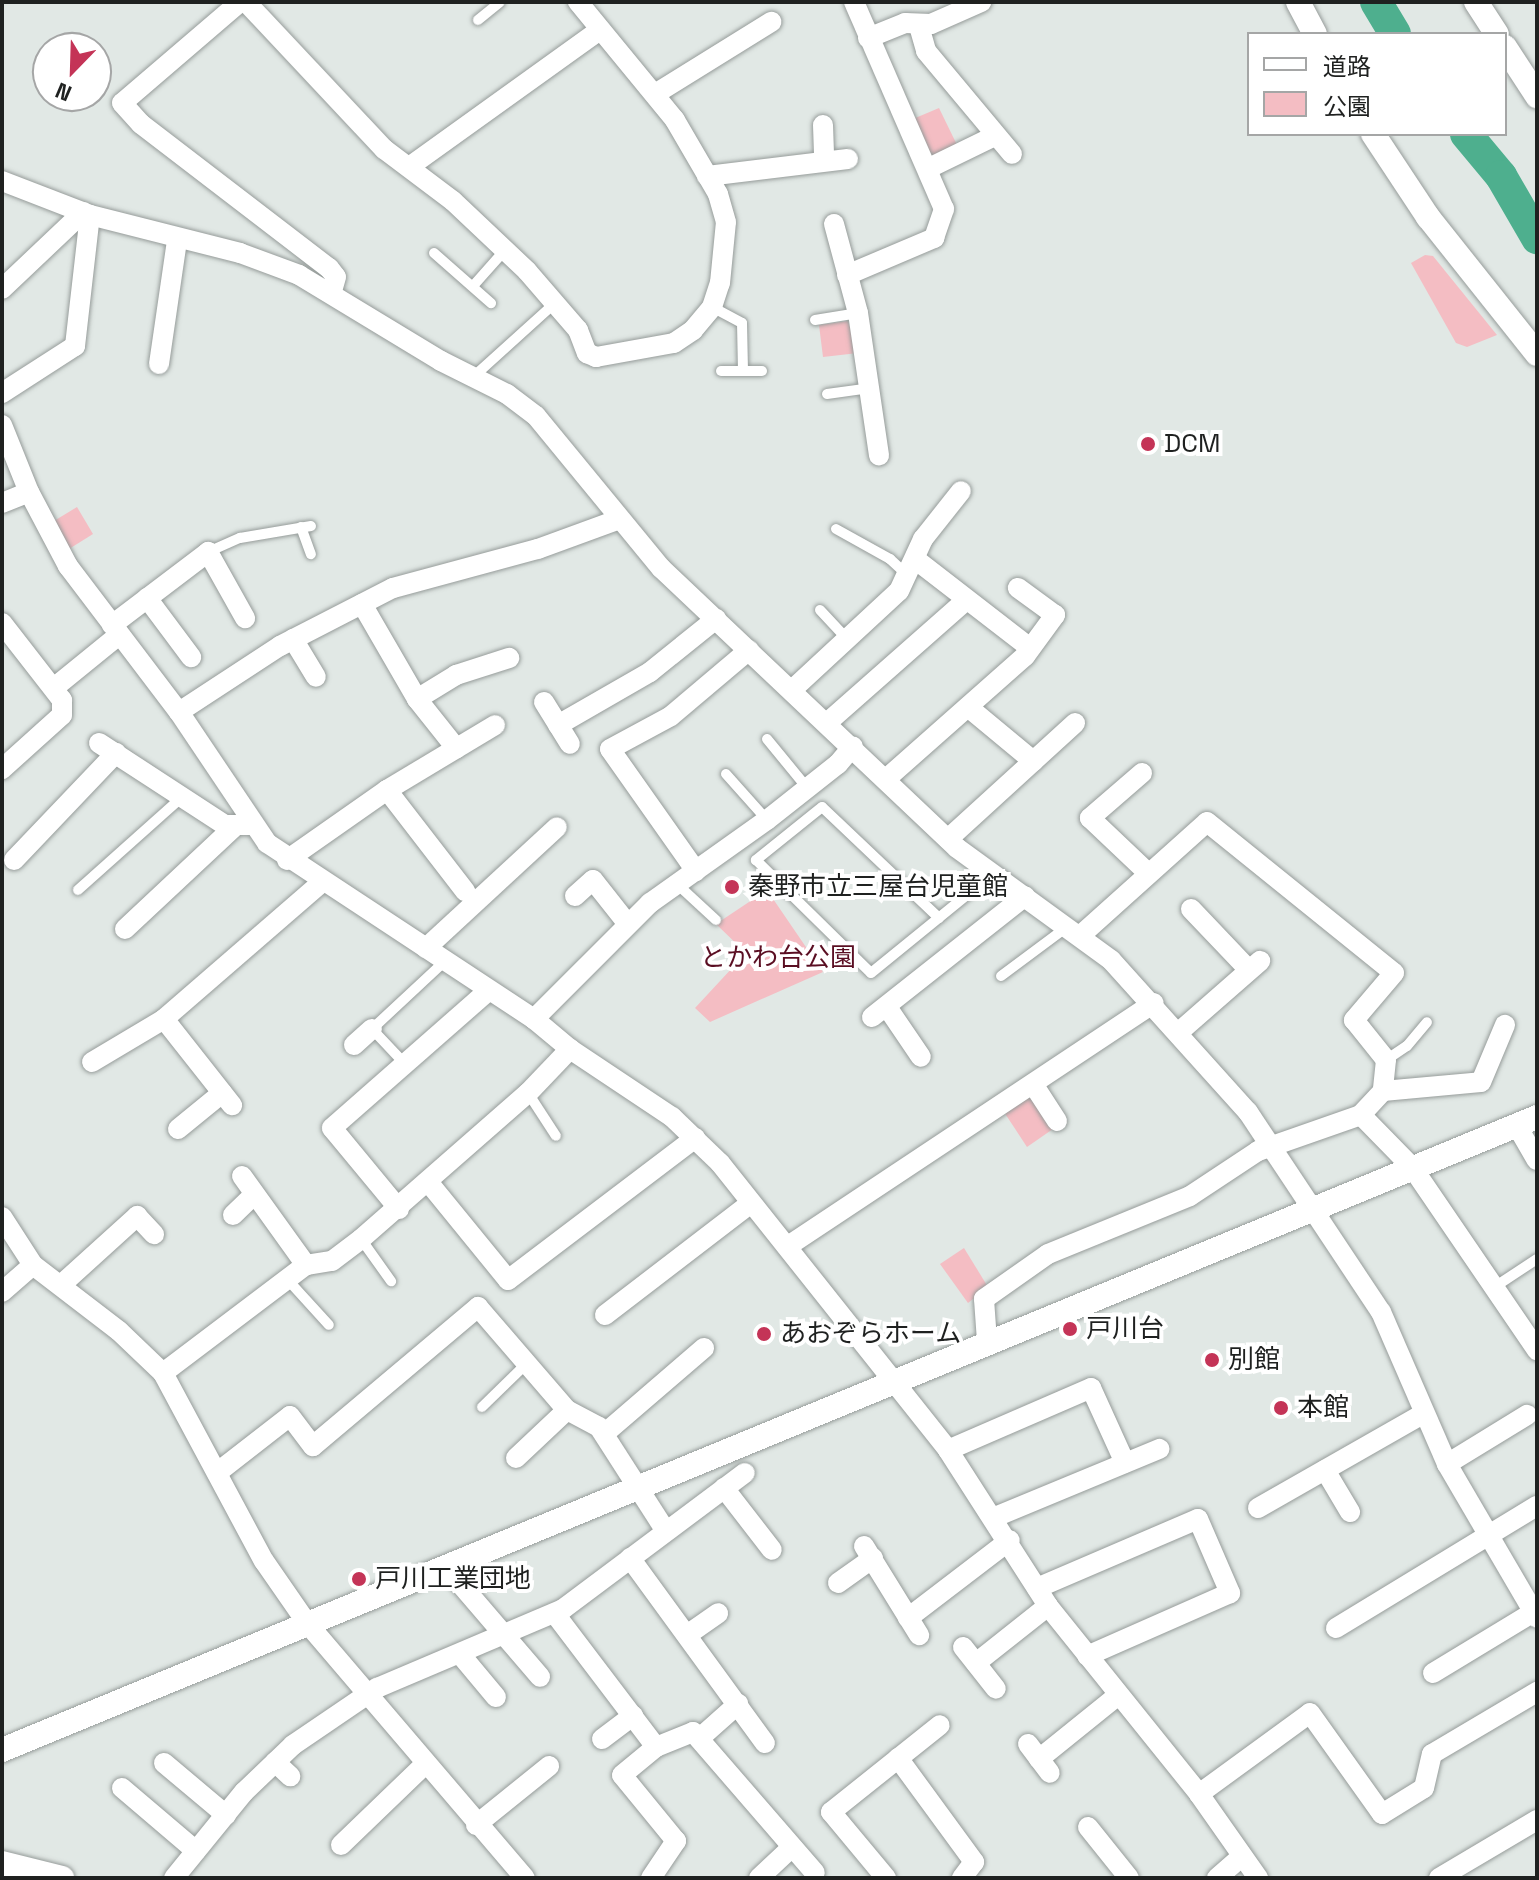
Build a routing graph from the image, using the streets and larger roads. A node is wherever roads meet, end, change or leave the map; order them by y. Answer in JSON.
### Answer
{"nodes":[{"id":1,"x":243,"y":2,"type":"edge"},
{"id":2,"x":578,"y":2,"type":"edge"},
{"id":3,"x":854,"y":2,"type":"edge"},
{"id":4,"x":904,"y":2,"type":"edge"},
{"id":5,"x":981,"y":2,"type":"edge"},
{"id":6,"x":1298,"y":2,"type":"edge"},
{"id":7,"x":1476,"y":2,"type":"edge"},
{"id":8,"x":916,"y":26,"type":"junction"},
{"id":9,"x":598,"y":31,"type":"junction"},
{"id":10,"x":766,"y":31,"type":"dead end"},
{"id":11,"x":1314,"y":32,"type":"edge"},
{"id":12,"x":1496,"y":32,"type":"edge"},
{"id":13,"x":868,"y":38,"type":"junction"},
{"id":14,"x":1507,"y":50,"type":"edge"},
{"id":15,"x":655,"y":94,"type":"junction"},
{"id":16,"x":1537,"y":96,"type":"edge"},
{"id":17,"x":823,"y":125,"type":"dead end"},
{"id":18,"x":995,"y":136,"type":"junction"},
{"id":19,"x":1374,"y":136,"type":"edge"},
{"id":20,"x":1012,"y":154,"type":"dead end"},
{"id":21,"x":848,"y":159,"type":"dead end"},
{"id":22,"x":824,"y":160,"type":"junction"},
{"id":23,"x":409,"y":167,"type":"junction"},
{"id":24,"x":929,"y":168,"type":"junction"},
{"id":25,"x":707,"y":176,"type":"junction"},
{"id":26,"x":2,"y":181,"type":"edge"},
{"id":27,"x":87,"y":213,"type":"junction"},
{"id":28,"x":834,"y":224,"type":"dead end"},
{"id":29,"x":177,"y":240,"type":"junction"},
{"id":30,"x":847,"y":275,"type":"junction"},
{"id":31,"x":2,"y":289,"type":"edge"},
{"id":32,"x":332,"y":291,"type":"junction"},
{"id":33,"x":1537,"y":354,"type":"edge"},
{"id":34,"x":159,"y":364,"type":"dead end"},
{"id":35,"x":2,"y":393,"type":"edge"},
{"id":36,"x":2,"y":425,"type":"edge"},
{"id":37,"x":879,"y":455,"type":"dead end"},
{"id":38,"x":961,"y":491,"type":"dead end"},
{"id":39,"x":29,"y":492,"type":"junction"},
{"id":40,"x":2,"y":503,"type":"edge"},
{"id":41,"x":620,"y":519,"type":"junction"},
{"id":42,"x":911,"y":567,"type":"junction"},
{"id":43,"x":1018,"y":588,"type":"dead end"},
{"id":44,"x":147,"y":598,"type":"junction"},
{"id":45,"x":964,"y":602,"type":"junction"},
{"id":46,"x":362,"y":604,"type":"junction"},
{"id":47,"x":245,"y":618,"type":"dead end"},
{"id":48,"x":716,"y":619,"type":"junction"},
{"id":49,"x":2,"y":623,"type":"edge"},
{"id":50,"x":116,"y":630,"type":"junction"},
{"id":51,"x":293,"y":639,"type":"junction"},
{"id":52,"x":1029,"y":647,"type":"junction"},
{"id":53,"x":749,"y":650,"type":"junction"},
{"id":54,"x":191,"y":657,"type":"dead end"},
{"id":55,"x":509,"y":658,"type":"dead end"},
{"id":56,"x":316,"y":677,"type":"dead end"},
{"id":57,"x":55,"y":687,"type":"junction"},
{"id":58,"x":793,"y":689,"type":"junction"},
{"id":59,"x":417,"y":699,"type":"junction"},
{"id":60,"x":544,"y":702,"type":"dead end"},
{"id":61,"x":968,"y":707,"type":"junction"},
{"id":62,"x":179,"y":712,"type":"junction"},
{"id":63,"x":828,"y":722,"type":"junction"},
{"id":64,"x":1075,"y":723,"type":"dead end"},
{"id":65,"x":495,"y":725,"type":"dead end"},
{"id":66,"x":558,"y":725,"type":"junction"},
{"id":67,"x":570,"y":744,"type":"dead end"},
{"id":68,"x":853,"y":746,"type":"junction"},
{"id":69,"x":456,"y":748,"type":"junction"},
{"id":70,"x":1033,"y":761,"type":"junction"},
{"id":71,"x":1142,"y":773,"type":"dead end"},
{"id":72,"x":5,"y":777,"type":"edge"},
{"id":73,"x":886,"y":779,"type":"junction"},
{"id":74,"x":387,"y":790,"type":"junction"},
{"id":75,"x":244,"y":825,"type":"junction"},
{"id":76,"x":557,"y":827,"type":"dead end"},
{"id":77,"x":948,"y":839,"type":"junction"},
{"id":78,"x":14,"y":860,"type":"dead end"},
{"id":79,"x":287,"y":860,"type":"junction"},
{"id":80,"x":696,"y":871,"type":"junction"},
{"id":81,"x":1148,"y":873,"type":"junction"},
{"id":82,"x":321,"y":883,"type":"junction"},
{"id":83,"x":465,"y":891,"type":"dead end"},
{"id":84,"x":575,"y":896,"type":"dead end"},
{"id":85,"x":1025,"y":896,"type":"junction"},
{"id":86,"x":1203,"y":915,"type":"dead end"},
{"id":87,"x":627,"y":923,"type":"junction"},
{"id":88,"x":125,"y":929,"type":"dead end"},
{"id":89,"x":1075,"y":930,"type":"junction"},
{"id":90,"x":426,"y":948,"type":"junction"},
{"id":91,"x":488,"y":991,"type":"junction"},
{"id":92,"x":1154,"y":1003,"type":"junction"},
{"id":93,"x":164,"y":1019,"type":"junction"},
{"id":94,"x":534,"y":1019,"type":"junction"},
{"id":95,"x":1505,"y":1025,"type":"dead end"},
{"id":96,"x":372,"y":1029,"type":"road end"},
{"id":97,"x":1179,"y":1032,"type":"junction"},
{"id":98,"x":354,"y":1045,"type":"dead end"},
{"id":99,"x":570,"y":1049,"type":"junction"},
{"id":100,"x":921,"y":1056,"type":"dead end"},
{"id":101,"x":92,"y":1062,"type":"dead end"},
{"id":102,"x":1033,"y":1084,"type":"junction"},
{"id":103,"x":1383,"y":1091,"type":"junction"},
{"id":104,"x":1361,"y":1115,"type":"junction"},
{"id":105,"x":1057,"y":1121,"type":"dead end"},
{"id":106,"x":1527,"y":1122,"type":"edge"},
{"id":107,"x":178,"y":1129,"type":"dead end"},
{"id":108,"x":695,"y":1138,"type":"junction"},
{"id":109,"x":1274,"y":1146,"type":"junction"},
{"id":110,"x":1537,"y":1160,"type":"edge"},
{"id":111,"x":1412,"y":1167,"type":"junction"},
{"id":112,"x":242,"y":1176,"type":"dead end"},
{"id":113,"x":429,"y":1183,"type":"junction"},
{"id":114,"x":255,"y":1194,"type":"junction"},
{"id":115,"x":751,"y":1203,"type":"junction"},
{"id":116,"x":399,"y":1209,"type":"junction"},
{"id":117,"x":1314,"y":1210,"type":"junction"},
{"id":118,"x":233,"y":1215,"type":"dead end"},
{"id":119,"x":2,"y":1217,"type":"edge"},
{"id":120,"x":154,"y":1234,"type":"dead end"},
{"id":121,"x":788,"y":1246,"type":"junction"},
{"id":122,"x":33,"y":1265,"type":"junction"},
{"id":123,"x":306,"y":1265,"type":"junction"},
{"id":124,"x":61,"y":1285,"type":"junction"},
{"id":125,"x":2,"y":1292,"type":"edge"},
{"id":126,"x":605,"y":1315,"type":"dead end"},
{"id":127,"x":987,"y":1341,"type":"junction"},
{"id":128,"x":704,"y":1348,"type":"dead end"},
{"id":129,"x":1537,"y":1350,"type":"edge"},
{"id":130,"x":163,"y":1373,"type":"junction"},
{"id":131,"x":894,"y":1380,"type":"junction"},
{"id":132,"x":567,"y":1410,"type":"junction"},
{"id":133,"x":1423,"y":1414,"type":"junction"},
{"id":134,"x":1527,"y":1415,"type":"dead end"},
{"id":135,"x":604,"y":1434,"type":"junction"},
{"id":136,"x":1159,"y":1449,"type":"dead end"},
{"id":137,"x":948,"y":1450,"type":"junction"},
{"id":138,"x":516,"y":1458,"type":"dead end"},
{"id":139,"x":1125,"y":1463,"type":"junction"},
{"id":140,"x":1447,"y":1464,"type":"junction"},
{"id":141,"x":1325,"y":1470,"type":"junction"},
{"id":142,"x":218,"y":1472,"type":"junction"},
{"id":143,"x":745,"y":1473,"type":"dead end"},
{"id":144,"x":638,"y":1486,"type":"junction"},
{"id":145,"x":724,"y":1488,"type":"junction"},
{"id":146,"x":1537,"y":1506,"type":"edge"},
{"id":147,"x":1258,"y":1508,"type":"dead end"},
{"id":148,"x":1350,"y":1512,"type":"dead end"},
{"id":149,"x":995,"y":1517,"type":"junction"},
{"id":150,"x":665,"y":1530,"type":"junction"},
{"id":151,"x":1488,"y":1536,"type":"junction"},
{"id":152,"x":1010,"y":1540,"type":"junction"},
{"id":153,"x":772,"y":1550,"type":"dead end"},
{"id":154,"x":630,"y":1558,"type":"junction"},
{"id":155,"x":445,"y":1566,"type":"junction"},
{"id":156,"x":838,"y":1583,"type":"dead end"},
{"id":157,"x":1037,"y":1588,"type":"junction"},
{"id":158,"x":1048,"y":1606,"type":"junction"},
{"id":159,"x":718,"y":1613,"type":"dead end"},
{"id":160,"x":555,"y":1614,"type":"junction"},
{"id":161,"x":1536,"y":1614,"type":"edge"},
{"id":162,"x":307,"y":1623,"type":"junction"},
{"id":163,"x":1336,"y":1628,"type":"dead end"},
{"id":164,"x":507,"y":1634,"type":"junction"},
{"id":165,"x":687,"y":1635,"type":"junction"},
{"id":166,"x":460,"y":1654,"type":"junction"},
{"id":167,"x":1087,"y":1656,"type":"junction"},
{"id":168,"x":1433,"y":1673,"type":"dead end"},
{"id":169,"x":540,"y":1677,"type":"dead end"},
{"id":170,"x":996,"y":1689,"type":"dead end"},
{"id":171,"x":1537,"y":1692,"type":"edge"},
{"id":172,"x":365,"y":1695,"type":"junction"},
{"id":173,"x":1117,"y":1696,"type":"junction"},
{"id":174,"x":496,"y":1697,"type":"dead end"},
{"id":175,"x":738,"y":1704,"type":"junction"},
{"id":176,"x":633,"y":1716,"type":"junction"},
{"id":177,"x":940,"y":1725,"type":"dead end"},
{"id":178,"x":701,"y":1737,"type":"junction"},
{"id":179,"x":602,"y":1739,"type":"dead end"},
{"id":180,"x":765,"y":1743,"type":"dead end"},
{"id":181,"x":656,"y":1747,"type":"junction"},
{"id":182,"x":2,"y":1750,"type":"edge"},
{"id":183,"x":898,"y":1758,"type":"junction"},
{"id":184,"x":1039,"y":1759,"type":"dead end"},
{"id":185,"x":164,"y":1763,"type":"dead end"},
{"id":186,"x":424,"y":1765,"type":"junction"},
{"id":187,"x":549,"y":1766,"type":"dead end"},
{"id":188,"x":122,"y":1788,"type":"dead end"},
{"id":189,"x":1199,"y":1794,"type":"junction"},
{"id":190,"x":226,"y":1815,"type":"junction"},
{"id":191,"x":1537,"y":1820,"type":"edge"},
{"id":192,"x":476,"y":1825,"type":"junction"},
{"id":193,"x":1088,"y":1827,"type":"dead end"},
{"id":194,"x":341,"y":1845,"type":"dead end"},
{"id":195,"x":792,"y":1847,"type":"junction"},
{"id":196,"x":196,"y":1851,"type":"junction"},
{"id":197,"x":1242,"y":1856,"type":"junction"},
{"id":198,"x":7,"y":1869,"type":"edge"},
{"id":199,"x":815,"y":1873,"type":"dead end"},
{"id":200,"x":62,"y":1878,"type":"edge"},
{"id":201,"x":174,"y":1878,"type":"edge"},
{"id":202,"x":525,"y":1878,"type":"edge"},
{"id":203,"x":651,"y":1878,"type":"edge"},
{"id":204,"x":759,"y":1878,"type":"edge"},
{"id":205,"x":886,"y":1878,"type":"edge"},
{"id":206,"x":962,"y":1878,"type":"edge"},
{"id":207,"x":1129,"y":1878,"type":"edge"},
{"id":208,"x":1217,"y":1878,"type":"edge"},
{"id":209,"x":1258,"y":1878,"type":"edge"},
{"id":210,"x":1439,"y":1878,"type":"edge"}],
"edges":[{"from":1,"to":23,"type":"street"},
{"from":1,"to":32,"type":"street"},
{"from":2,"to":9,"type":"street"},
{"from":3,"to":13,"type":"street"},
{"from":4,"to":8,"type":"street"},
{"from":5,"to":8,"type":"street"},
{"from":6,"to":11,"type":"street"},
{"from":7,"to":12,"type":"street"},
{"from":8,"to":13,"type":"street"},
{"from":8,"to":18,"type":"street"},
{"from":9,"to":15,"type":"street"},
{"from":9,"to":23,"type":"street"},
{"from":10,"to":15,"type":"street"},
{"from":13,"to":24,"type":"street"},
{"from":14,"to":16,"type":"street"},
{"from":15,"to":25,"type":"street"},
{"from":17,"to":22,"type":"street"},
{"from":18,"to":20,"type":"street"},
{"from":18,"to":24,"type":"street"},
{"from":19,"to":33,"type":"street"},
{"from":21,"to":22,"type":"street"},
{"from":22,"to":25,"type":"street"},
{"from":23,"to":25,"type":"street"},
{"from":24,"to":30,"type":"street"},
{"from":26,"to":27,"type":"street"},
{"from":27,"to":29,"type":"street"},
{"from":27,"to":31,"type":"street"},
{"from":27,"to":35,"type":"street"},
{"from":28,"to":30,"type":"street"},
{"from":29,"to":32,"type":"street"},
{"from":29,"to":34,"type":"street"},
{"from":30,"to":37,"type":"street"},
{"from":32,"to":41,"type":"street"},
{"from":36,"to":39,"type":"street"},
{"from":38,"to":42,"type":"street"},
{"from":39,"to":40,"type":"street"},
{"from":39,"to":50,"type":"street"},
{"from":41,"to":46,"type":"street"},
{"from":41,"to":48,"type":"street"},
{"from":42,"to":45,"type":"street"},
{"from":42,"to":58,"type":"street"},
{"from":43,"to":52,"type":"street"},
{"from":44,"to":47,"type":"street"},
{"from":44,"to":50,"type":"street"},
{"from":44,"to":54,"type":"street"},
{"from":45,"to":52,"type":"street"},
{"from":45,"to":63,"type":"street"},
{"from":46,"to":51,"type":"street"},
{"from":46,"to":59,"type":"street"},
{"from":48,"to":53,"type":"street"},
{"from":48,"to":66,"type":"street"},
{"from":49,"to":57,"type":"street"},
{"from":50,"to":57,"type":"street"},
{"from":50,"to":62,"type":"street"},
{"from":51,"to":56,"type":"street"},
{"from":51,"to":62,"type":"street"},
{"from":52,"to":61,"type":"street"},
{"from":53,"to":58,"type":"street"},
{"from":53,"to":80,"type":"street"},
{"from":55,"to":59,"type":"street"},
{"from":57,"to":72,"type":"street"},
{"from":58,"to":63,"type":"street"},
{"from":59,"to":69,"type":"street"},
{"from":60,"to":66,"type":"street"},
{"from":61,"to":70,"type":"street"},
{"from":61,"to":73,"type":"street"},
{"from":62,"to":75,"type":"street"},
{"from":63,"to":68,"type":"street"},
{"from":64,"to":70,"type":"street"},
{"from":65,"to":69,"type":"street"},
{"from":66,"to":67,"type":"street"},
{"from":68,"to":73,"type":"street"},
{"from":68,"to":80,"type":"street"},
{"from":69,"to":74,"type":"street"},
{"from":70,"to":77,"type":"street"},
{"from":71,"to":81,"type":"street"},
{"from":73,"to":77,"type":"street"},
{"from":74,"to":79,"type":"street"},
{"from":74,"to":83,"type":"street"},
{"from":75,"to":78,"type":"street"},
{"from":75,"to":79,"type":"street"},
{"from":75,"to":88,"type":"street"},
{"from":76,"to":90,"type":"street"},
{"from":77,"to":85,"type":"street"},
{"from":79,"to":82,"type":"street"},
{"from":80,"to":87,"type":"street"},
{"from":81,"to":89,"type":"street"},
{"from":81,"to":103,"type":"street"},
{"from":82,"to":90,"type":"street"},
{"from":82,"to":93,"type":"street"},
{"from":84,"to":87,"type":"street"},
{"from":85,"to":89,"type":"street"},
{"from":85,"to":100,"type":"street"},
{"from":86,"to":97,"type":"street"},
{"from":87,"to":94,"type":"street"},
{"from":89,"to":92,"type":"street"},
{"from":90,"to":91,"type":"street"},
{"from":91,"to":94,"type":"street"},
{"from":91,"to":116,"type":"street"},
{"from":92,"to":97,"type":"street"},
{"from":92,"to":102,"type":"street"},
{"from":93,"to":101,"type":"street"},
{"from":93,"to":107,"type":"street"},
{"from":94,"to":99,"type":"street"},
{"from":95,"to":103,"type":"street"},
{"from":96,"to":98,"type":"street"},
{"from":97,"to":109,"type":"street"},
{"from":99,"to":108,"type":"street"},
{"from":99,"to":113,"type":"street"},
{"from":102,"to":105,"type":"street"},
{"from":102,"to":121,"type":"street"},
{"from":103,"to":104,"type":"street"},
{"from":104,"to":109,"type":"street"},
{"from":104,"to":111,"type":"street"},
{"from":106,"to":110,"type":"street"},
{"from":106,"to":111,"type":"street"},
{"from":108,"to":113,"type":"street"},
{"from":108,"to":115,"type":"street"},
{"from":109,"to":117,"type":"street"},
{"from":109,"to":127,"type":"street"},
{"from":111,"to":117,"type":"street"},
{"from":111,"to":129,"type":"street"},
{"from":112,"to":114,"type":"street"},
{"from":113,"to":116,"type":"street"},
{"from":114,"to":118,"type":"street"},
{"from":114,"to":123,"type":"street"},
{"from":115,"to":121,"type":"street"},
{"from":115,"to":126,"type":"street"},
{"from":116,"to":123,"type":"street"},
{"from":117,"to":127,"type":"street"},
{"from":117,"to":133,"type":"street"},
{"from":119,"to":122,"type":"street"},
{"from":120,"to":124,"type":"street"},
{"from":121,"to":131,"type":"street"},
{"from":122,"to":124,"type":"street"},
{"from":122,"to":125,"type":"street"},
{"from":123,"to":130,"type":"street"},
{"from":124,"to":130,"type":"street"},
{"from":127,"to":131,"type":"street"},
{"from":128,"to":135,"type":"street"},
{"from":130,"to":142,"type":"street"},
{"from":131,"to":137,"type":"street"},
{"from":131,"to":144,"type":"street"},
{"from":132,"to":135,"type":"street"},
{"from":132,"to":138,"type":"street"},
{"from":132,"to":142,"type":"street"},
{"from":133,"to":140,"type":"street"},
{"from":133,"to":141,"type":"street"},
{"from":134,"to":140,"type":"street"},
{"from":135,"to":144,"type":"street"},
{"from":136,"to":139,"type":"street"},
{"from":137,"to":139,"type":"street"},
{"from":137,"to":149,"type":"street"},
{"from":139,"to":149,"type":"street"},
{"from":140,"to":151,"type":"street"},
{"from":141,"to":147,"type":"street"},
{"from":141,"to":148,"type":"street"},
{"from":142,"to":162,"type":"street"},
{"from":143,"to":145,"type":"street"},
{"from":144,"to":150,"type":"street"},
{"from":144,"to":155,"type":"street"},
{"from":145,"to":150,"type":"street"},
{"from":145,"to":153,"type":"street"},
{"from":146,"to":151,"type":"street"},
{"from":149,"to":152,"type":"street"},
{"from":150,"to":154,"type":"street"},
{"from":151,"to":161,"type":"street"},
{"from":151,"to":163,"type":"street"},
{"from":152,"to":156,"type":"street"},
{"from":152,"to":157,"type":"street"},
{"from":154,"to":160,"type":"street"},
{"from":154,"to":165,"type":"street"},
{"from":155,"to":162,"type":"street"},
{"from":155,"to":164,"type":"street"},
{"from":157,"to":158,"type":"street"},
{"from":157,"to":167,"type":"street"},
{"from":158,"to":167,"type":"street"},
{"from":158,"to":170,"type":"street"},
{"from":159,"to":165,"type":"street"},
{"from":160,"to":164,"type":"street"},
{"from":160,"to":176,"type":"street"},
{"from":161,"to":168,"type":"street"},
{"from":162,"to":172,"type":"street"},
{"from":162,"to":182,"type":"street"},
{"from":164,"to":166,"type":"street"},
{"from":164,"to":169,"type":"street"},
{"from":165,"to":175,"type":"street"},
{"from":166,"to":172,"type":"street"},
{"from":166,"to":174,"type":"street"},
{"from":167,"to":173,"type":"street"},
{"from":171,"to":189,"type":"street"},
{"from":172,"to":186,"type":"street"},
{"from":172,"to":190,"type":"street"},
{"from":173,"to":184,"type":"street"},
{"from":173,"to":189,"type":"street"},
{"from":175,"to":178,"type":"street"},
{"from":175,"to":180,"type":"street"},
{"from":176,"to":179,"type":"street"},
{"from":176,"to":181,"type":"street"},
{"from":177,"to":183,"type":"street"},
{"from":178,"to":181,"type":"street"},
{"from":178,"to":195,"type":"street"},
{"from":181,"to":203,"type":"street"},
{"from":183,"to":205,"type":"street"},
{"from":183,"to":206,"type":"street"},
{"from":185,"to":190,"type":"street"},
{"from":186,"to":192,"type":"street"},
{"from":186,"to":194,"type":"street"},
{"from":187,"to":192,"type":"street"},
{"from":188,"to":196,"type":"street"},
{"from":189,"to":197,"type":"street"},
{"from":190,"to":196,"type":"street"},
{"from":191,"to":210,"type":"street"},
{"from":192,"to":202,"type":"street"},
{"from":193,"to":207,"type":"street"},
{"from":195,"to":199,"type":"street"},
{"from":195,"to":204,"type":"street"},
{"from":196,"to":201,"type":"street"},
{"from":197,"to":208,"type":"street"},
{"from":197,"to":209,"type":"street"},
{"from":198,"to":200,"type":"street"}]}
